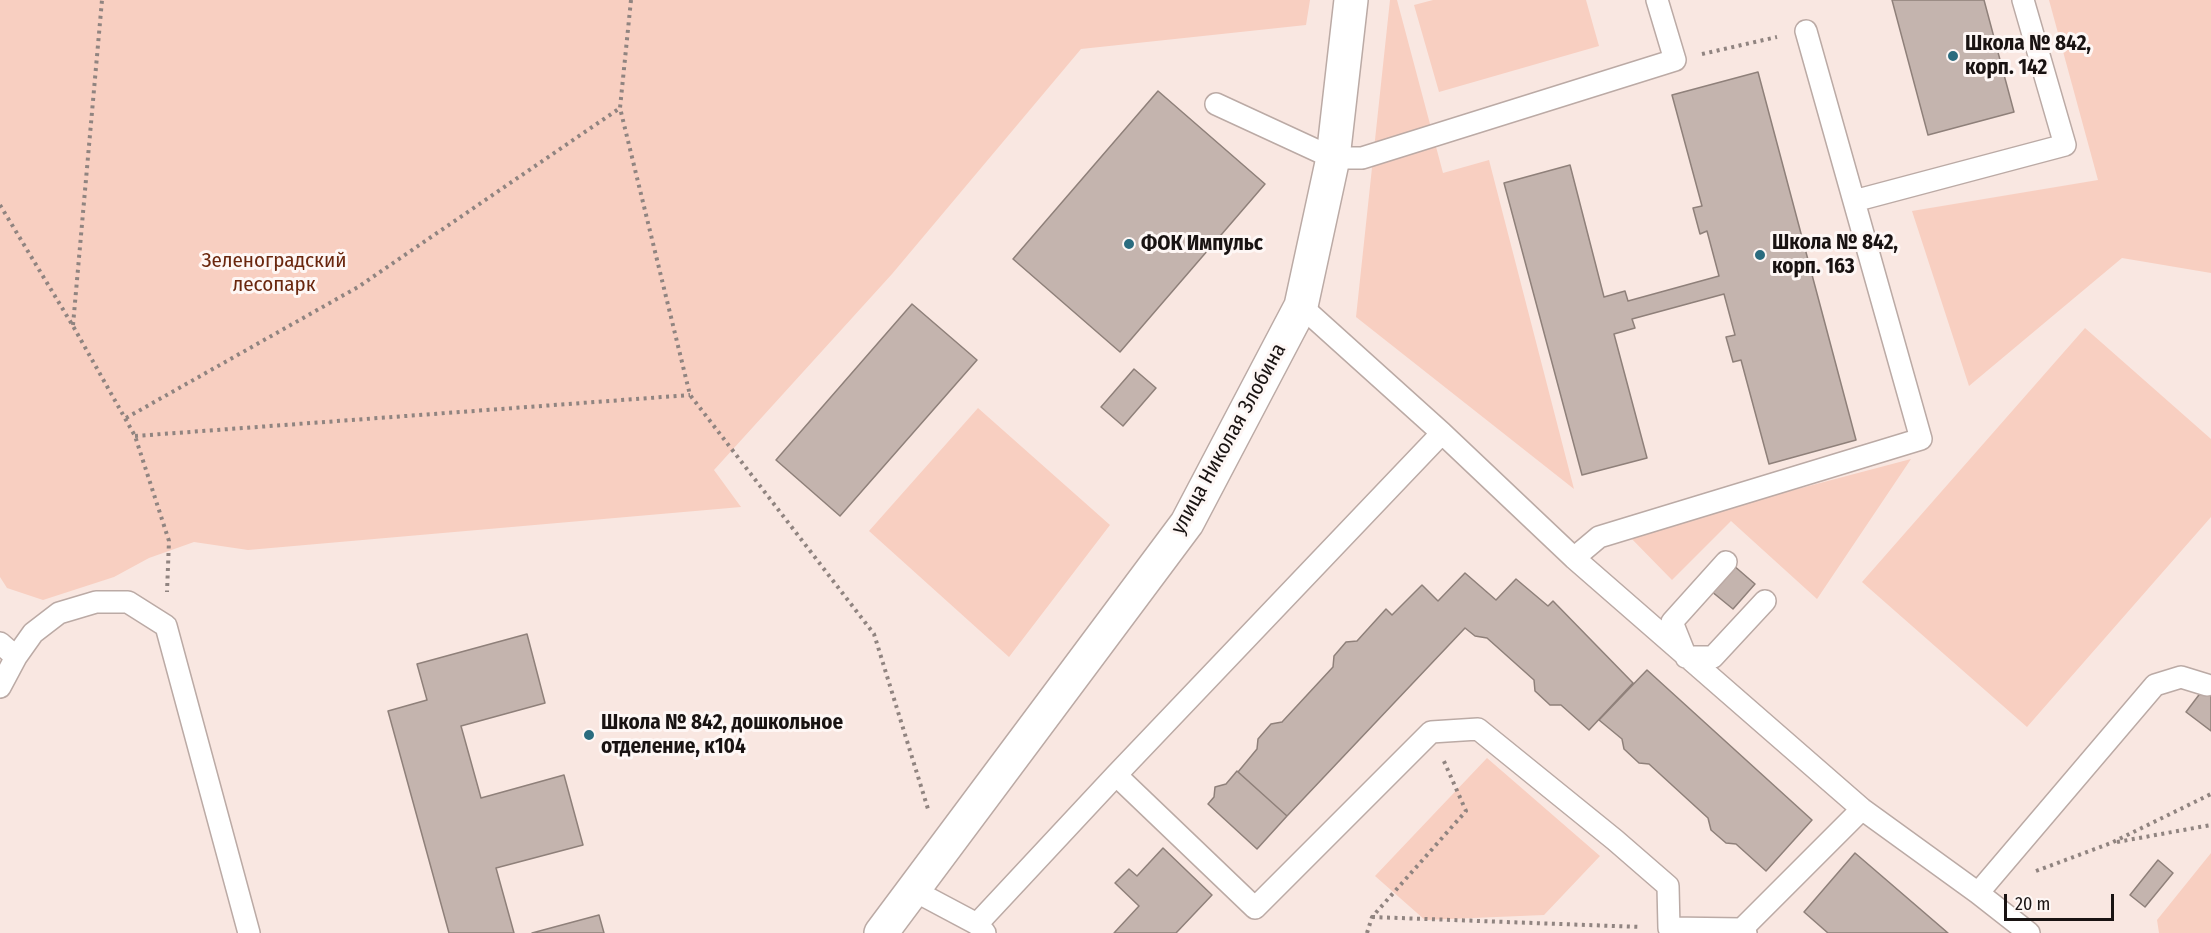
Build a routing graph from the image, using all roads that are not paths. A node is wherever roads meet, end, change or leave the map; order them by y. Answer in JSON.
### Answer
{"nodes":[{"id":1,"x":1351,"y":0,"type":"edge"},
{"id":2,"x":1657,"y":0,"type":"edge"},
{"id":3,"x":2023,"y":0,"type":"edge"},
{"id":4,"x":1806,"y":31,"type":"road end"},
{"id":5,"x":1216,"y":104,"type":"dead end"},
{"id":6,"x":1333,"y":158,"type":"junction"},
{"id":7,"x":1854,"y":201,"type":"junction"},
{"id":8,"x":1301,"y":306,"type":"junction"},
{"id":9,"x":1442,"y":433,"type":"junction"},
{"id":10,"x":1574,"y":558,"type":"junction"},
{"id":11,"x":1726,"y":562,"type":"dead end"},
{"id":12,"x":1765,"y":601,"type":"dead end"},
{"id":13,"x":8,"y":650,"type":"edge"},
{"id":14,"x":1686,"y":657,"type":"junction"},
{"id":15,"x":2206,"y":685,"type":"dead end"},
{"id":16,"x":0,"y":687,"type":"edge"},
{"id":17,"x":1116,"y":775,"type":"junction"},
{"id":18,"x":1862,"y":809,"type":"junction"},
{"id":19,"x":914,"y":890,"type":"junction"},
{"id":20,"x":1978,"y":893,"type":"junction"},
{"id":21,"x":981,"y":929,"type":"edge"},
{"id":22,"x":1669,"y":930,"type":"edge"},
{"id":23,"x":1744,"y":931,"type":"edge"},
{"id":24,"x":249,"y":933,"type":"edge"},
{"id":25,"x":881,"y":933,"type":"edge"},
{"id":26,"x":2029,"y":933,"type":"edge"}],
"edges":[{"from":1,"to":6,"type":"street","name":"улица Николая Злобина"},
{"from":2,"to":6,"type":"lane"},
{"from":3,"to":7,"type":"lane"},
{"from":4,"to":7,"type":"lane"},
{"from":5,"to":6,"type":"lane"},
{"from":6,"to":8,"type":"street","name":"улица Николая Злобина"},
{"from":7,"to":10,"type":"lane"},
{"from":8,"to":9,"type":"lane"},
{"from":8,"to":19,"type":"street","name":"улица Николая Злобина"},
{"from":9,"to":10,"type":"lane"},
{"from":9,"to":17,"type":"lane"},
{"from":10,"to":14,"type":"lane"},
{"from":11,"to":14,"type":"lane"},
{"from":12,"to":14,"type":"lane"},
{"from":13,"to":16,"type":"lane"},
{"from":13,"to":24,"type":"lane"},
{"from":14,"to":18,"type":"lane"},
{"from":15,"to":20,"type":"lane"},
{"from":17,"to":21,"type":"lane"},
{"from":17,"to":22,"type":"lane"},
{"from":18,"to":20,"type":"lane"},
{"from":18,"to":23,"type":"lane"},
{"from":19,"to":21,"type":"lane"},
{"from":19,"to":25,"type":"street","name":"улица Николая Злобина"},
{"from":20,"to":26,"type":"lane"},
{"from":22,"to":23,"type":"lane"}]}
